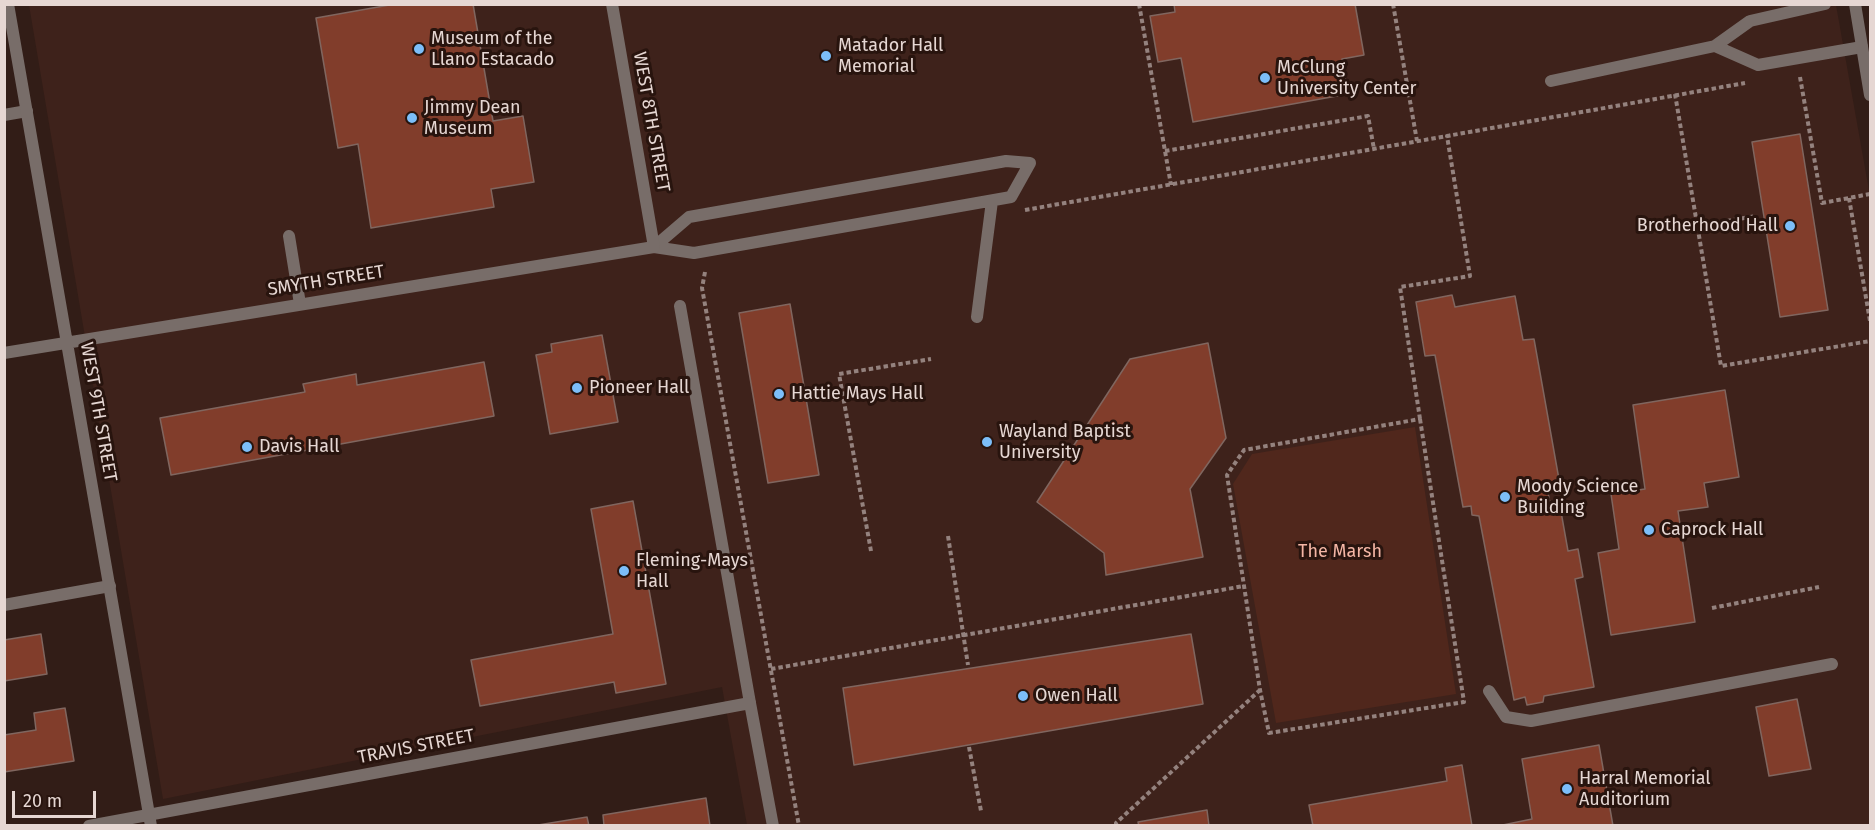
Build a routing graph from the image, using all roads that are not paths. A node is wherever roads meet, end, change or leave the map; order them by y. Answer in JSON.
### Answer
{"nodes":[{"id":1,"x":8,"y":4,"type":"edge"},
{"id":2,"x":612,"y":4,"type":"edge"},
{"id":3,"x":1825,"y":4,"type":"edge"},
{"id":4,"x":1855,"y":4,"type":"edge"},
{"id":5,"x":1715,"y":46,"type":"junction"},
{"id":6,"x":1862,"y":47,"type":"junction"},
{"id":7,"x":1867,"y":59,"type":"edge"},
{"id":8,"x":1551,"y":81,"type":"dead end"},
{"id":9,"x":1870,"y":95,"type":"edge"},
{"id":10,"x":27,"y":111,"type":"junction"},
{"id":11,"x":4,"y":115,"type":"edge"},
{"id":12,"x":992,"y":201,"type":"junction"},
{"id":13,"x":290,"y":236,"type":"dead end"},
{"id":14,"x":654,"y":247,"type":"junction"},
{"id":15,"x":300,"y":304,"type":"junction"},
{"id":16,"x":680,"y":306,"type":"dead end"},
{"id":17,"x":977,"y":317,"type":"dead end"},
{"id":18,"x":67,"y":342,"type":"junction"},
{"id":19,"x":4,"y":353,"type":"edge"},
{"id":20,"x":110,"y":586,"type":"junction"},
{"id":21,"x":4,"y":605,"type":"edge"},
{"id":22,"x":1832,"y":664,"type":"dead end"},
{"id":23,"x":1489,"y":691,"type":"dead end"},
{"id":24,"x":750,"y":704,"type":"junction"},
{"id":25,"x":150,"y":820,"type":"edge"},
{"id":26,"x":89,"y":825,"type":"edge"},
{"id":27,"x":773,"y":825,"type":"edge"}],
"edges":[{"from":1,"to":10,"type":"street","name":"WEST 9TH STREET"},
{"from":2,"to":14,"type":"street","name":"WEST 8TH STREET"},
{"from":3,"to":5,"type":"street"},
{"from":4,"to":6,"type":"street"},
{"from":5,"to":6,"type":"street"},
{"from":5,"to":8,"type":"street"},
{"from":6,"to":7,"type":"street"},
{"from":7,"to":9,"type":"street"},
{"from":10,"to":11,"type":"street"},
{"from":10,"to":18,"type":"street","name":"WEST 9TH STREET"},
{"from":12,"to":14,"type":"street"},
{"from":12,"to":14,"type":"street"},
{"from":12,"to":17,"type":"street"},
{"from":13,"to":15,"type":"street"},
{"from":14,"to":15,"type":"street","name":"SMYTH STREET"},
{"from":15,"to":18,"type":"street","name":"SMYTH STREET"},
{"from":16,"to":24,"type":"street"},
{"from":18,"to":19,"type":"street","name":"SMYTH STREET"},
{"from":18,"to":20,"type":"street","name":"WEST 9TH STREET"},
{"from":20,"to":21,"type":"street"},
{"from":20,"to":25,"type":"street","name":"WEST 9TH STREET"},
{"from":22,"to":23,"type":"street"},
{"from":24,"to":25,"type":"street","name":"TRAVIS STREET"},
{"from":24,"to":27,"type":"street"},
{"from":25,"to":26,"type":"street","name":"TRAVIS STREET"}]}
